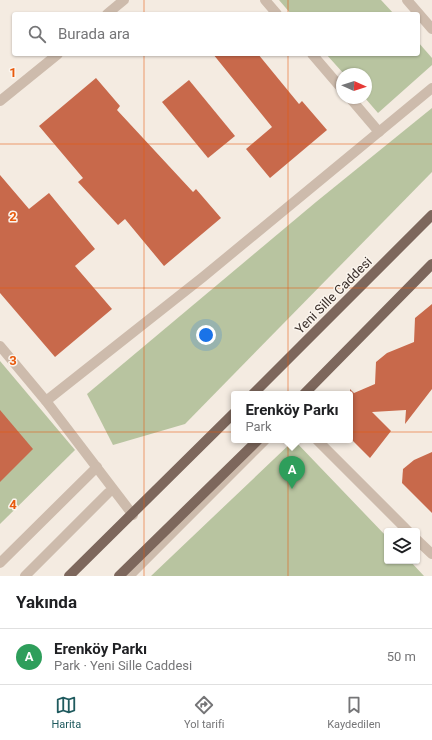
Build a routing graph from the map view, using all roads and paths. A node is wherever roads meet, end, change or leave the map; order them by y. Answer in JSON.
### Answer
{"nodes":[{"id":1,"x":124,"y":0,"type":"edge"},
{"id":2,"x":265,"y":0,"type":"edge"},
{"id":3,"x":407,"y":0,"type":"edge"},
{"id":4,"x":109,"y":12,"type":"edge"},
{"id":5,"x":275,"y":12,"type":"edge"},
{"id":6,"x":417,"y":12,"type":"edge"},
{"id":7,"x":420,"y":15,"type":"edge"},
{"id":8,"x":432,"y":29,"type":"edge"},
{"id":9,"x":56,"y":56,"type":"edge"},
{"id":10,"x":314,"y":56,"type":"edge"},
{"id":11,"x":336,"y":82,"type":"edge"},
{"id":12,"x":432,"y":88,"type":"edge"},
{"id":13,"x":0,"y":101,"type":"edge"},
{"id":14,"x":355,"y":104,"type":"edge"},
{"id":15,"x":379,"y":132,"type":"junction"},
{"id":16,"x":432,"y":215,"type":"edge"},
{"id":17,"x":432,"y":264,"type":"edge"},
{"id":18,"x":0,"y":346,"type":"edge"},
{"id":19,"x":256,"y":391,"type":"edge"},
{"id":20,"x":307,"y":391,"type":"edge"},
{"id":21,"x":46,"y":401,"type":"junction"},
{"id":22,"x":231,"y":416,"type":"edge"},
{"id":23,"x":255,"y":443,"type":"edge"},
{"id":24,"x":262,"y":443,"type":"edge"},
{"id":25,"x":320,"y":443,"type":"edge"},
{"id":26,"x":97,"y":467,"type":"junction"},
{"id":27,"x":108,"y":493,"type":"dead end"},
{"id":28,"x":133,"y":515,"type":"junction"},
{"id":29,"x":405,"y":528,"type":"edge"},
{"id":30,"x":420,"y":543,"type":"edge"},
{"id":31,"x":432,"y":554,"type":"edge"},
{"id":32,"x":0,"y":563,"type":"edge"},
{"id":33,"x":25,"y":576,"type":"edge"},
{"id":34,"x":69,"y":576,"type":"edge"},
{"id":35,"x":119,"y":576,"type":"edge"},
{"id":36,"x":129,"y":576,"type":"edge"}],
"edges":[{"from":1,"to":4,"type":"street"},
{"from":2,"to":5,"type":"street"},
{"from":3,"to":6,"type":"street"},
{"from":7,"to":8,"type":"street"},
{"from":9,"to":13,"type":"street"},
{"from":10,"to":11,"type":"street"},
{"from":12,"to":15,"type":"street"},
{"from":14,"to":15,"type":"street"},
{"from":15,"to":21,"type":"street"},
{"from":16,"to":19,"type":"main road","name":"Yeni Sille Caddesi"},
{"from":17,"to":20,"type":"main road"},
{"from":18,"to":21,"type":"street"},
{"from":21,"to":26,"type":"street"},
{"from":22,"to":28,"type":"main road"},
{"from":23,"to":35,"type":"main road"},
{"from":24,"to":36,"type":"street"},
{"from":25,"to":29,"type":"street"},
{"from":26,"to":28,"type":"street"},
{"from":26,"to":32,"type":"street"},
{"from":27,"to":33,"type":"street"},
{"from":28,"to":34,"type":"main road"},
{"from":30,"to":31,"type":"street"}]}
